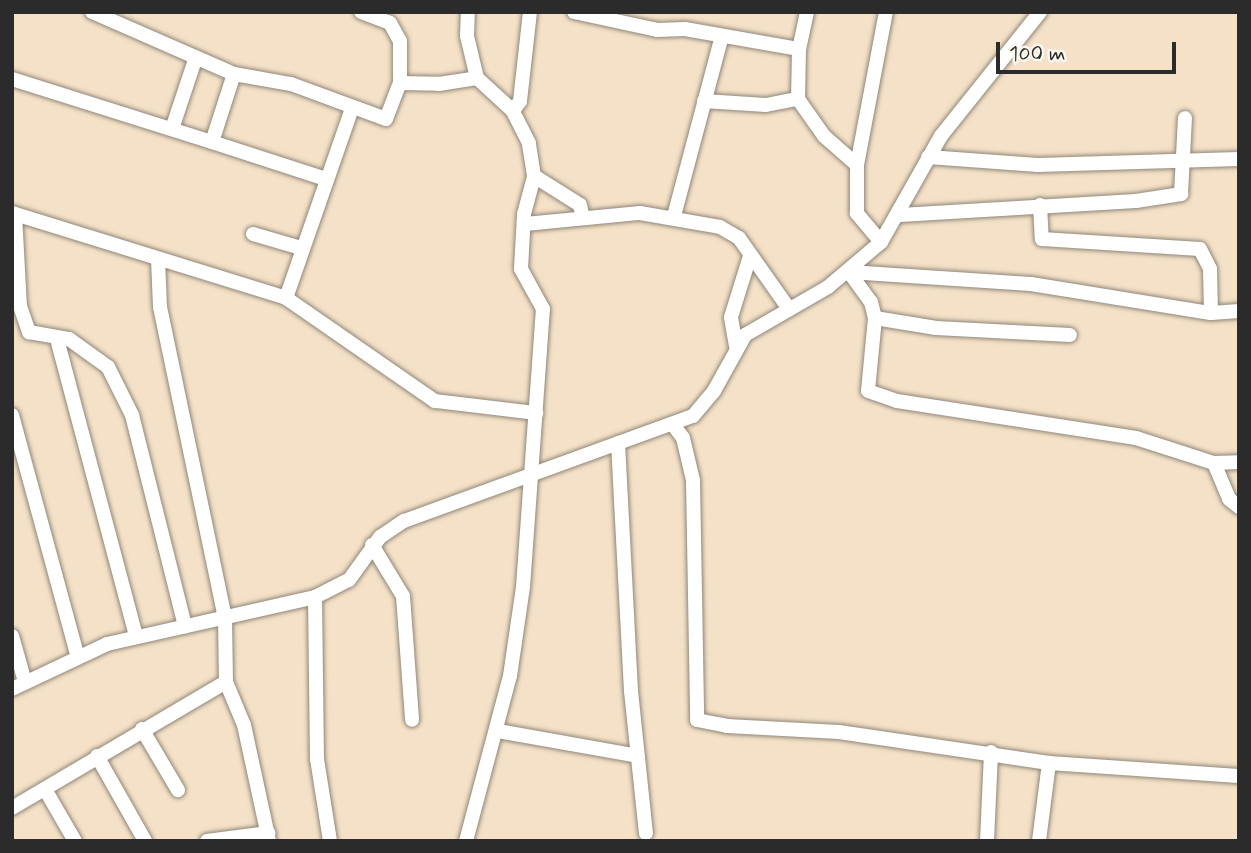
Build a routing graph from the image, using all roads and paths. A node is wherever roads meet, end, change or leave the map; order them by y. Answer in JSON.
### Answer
{"nodes":[{"id":1,"x":92,"y":12,"type":"edge"},
{"id":2,"x":361,"y":12,"type":"edge"},
{"id":3,"x":468,"y":12,"type":"edge"},
{"id":4,"x":530,"y":12,"type":"edge"},
{"id":5,"x":574,"y":12,"type":"edge"},
{"id":6,"x":807,"y":12,"type":"edge"},
{"id":7,"x":886,"y":12,"type":"edge"},
{"id":8,"x":1040,"y":12,"type":"edge"},
{"id":9,"x":722,"y":36,"type":"junction"},
{"id":10,"x":799,"y":49,"type":"junction"},
{"id":11,"x":195,"y":60,"type":"junction"},
{"id":12,"x":234,"y":74,"type":"junction"},
{"id":13,"x":477,"y":78,"type":"junction"},
{"id":14,"x":12,"y":79,"type":"edge"},
{"id":15,"x":400,"y":83,"type":"junction"},
{"id":16,"x":798,"y":99,"type":"junction"},
{"id":17,"x":704,"y":101,"type":"junction"},
{"id":18,"x":352,"y":108,"type":"junction"},
{"id":19,"x":513,"y":111,"type":"junction"},
{"id":20,"x":1185,"y":118,"type":"dead end"},
{"id":21,"x":172,"y":129,"type":"junction"},
{"id":22,"x":212,"y":142,"type":"junction"},
{"id":23,"x":928,"y":157,"type":"junction"},
{"id":24,"x":1239,"y":159,"type":"edge"},
{"id":25,"x":1183,"y":160,"type":"junction"},
{"id":26,"x":857,"y":165,"type":"junction"},
{"id":27,"x":534,"y":176,"type":"junction"},
{"id":28,"x":326,"y":179,"type":"junction"},
{"id":29,"x":1040,"y":205,"type":"junction"},
{"id":30,"x":14,"y":214,"type":"edge"},
{"id":31,"x":900,"y":215,"type":"junction"},
{"id":32,"x":674,"y":216,"type":"junction"},
{"id":33,"x":583,"y":218,"type":"junction"},
{"id":34,"x":525,"y":224,"type":"junction"},
{"id":35,"x":253,"y":234,"type":"dead end"},
{"id":36,"x":881,"y":242,"type":"junction"},
{"id":37,"x":301,"y":248,"type":"junction"},
{"id":38,"x":750,"y":256,"type":"junction"},
{"id":39,"x":158,"y":259,"type":"junction"},
{"id":40,"x":849,"y":272,"type":"junction"},
{"id":41,"x":286,"y":298,"type":"junction"},
{"id":42,"x":789,"y":309,"type":"junction"},
{"id":43,"x":1239,"y":311,"type":"edge"},
{"id":44,"x":1211,"y":313,"type":"junction"},
{"id":45,"x":875,"y":318,"type":"junction"},
{"id":46,"x":1070,"y":335,"type":"dead end"},
{"id":47,"x":57,"y":339,"type":"junction"},
{"id":48,"x":736,"y":346,"type":"junction"},
{"id":49,"x":536,"y":413,"type":"junction"},
{"id":50,"x":12,"y":415,"type":"edge"},
{"id":51,"x":674,"y":426,"type":"junction"},
{"id":52,"x":618,"y":443,"type":"junction"},
{"id":53,"x":1239,"y":462,"type":"edge"},
{"id":54,"x":1214,"y":463,"type":"junction"},
{"id":55,"x":532,"y":473,"type":"junction"},
{"id":56,"x":1239,"y":507,"type":"edge"},
{"id":57,"x":372,"y":545,"type":"junction"},
{"id":58,"x":315,"y":597,"type":"junction"},
{"id":59,"x":225,"y":619,"type":"junction"},
{"id":60,"x":185,"y":626,"type":"junction"},
{"id":61,"x":136,"y":635,"type":"junction"},
{"id":62,"x":12,"y":636,"type":"edge"},
{"id":63,"x":77,"y":655,"type":"junction"},
{"id":64,"x":226,"y":682,"type":"junction"},
{"id":65,"x":19,"y":686,"type":"edge"},
{"id":66,"x":412,"y":720,"type":"dead end"},
{"id":67,"x":142,"y":729,"type":"junction"},
{"id":68,"x":498,"y":731,"type":"junction"},
{"id":69,"x":991,"y":752,"type":"junction"},
{"id":70,"x":638,"y":755,"type":"junction"},
{"id":71,"x":97,"y":756,"type":"junction"},
{"id":72,"x":1049,"y":763,"type":"junction"},
{"id":73,"x":1239,"y":776,"type":"edge"},
{"id":74,"x":178,"y":790,"type":"dead end"},
{"id":75,"x":46,"y":791,"type":"junction"},
{"id":76,"x":12,"y":808,"type":"edge"},
{"id":77,"x":646,"y":834,"type":"dead end"},
{"id":78,"x":269,"y":837,"type":"edge"},
{"id":79,"x":75,"y":841,"type":"edge"},
{"id":80,"x":145,"y":841,"type":"edge"},
{"id":81,"x":207,"y":841,"type":"edge"},
{"id":82,"x":330,"y":841,"type":"edge"},
{"id":83,"x":466,"y":841,"type":"edge"},
{"id":84,"x":987,"y":841,"type":"edge"},
{"id":85,"x":1039,"y":841,"type":"edge"}],
"edges":[{"from":1,"to":11,"type":"street"},
{"from":2,"to":15,"type":"street"},
{"from":3,"to":13,"type":"street"},
{"from":4,"to":19,"type":"street"},
{"from":5,"to":9,"type":"street"},
{"from":6,"to":10,"type":"street"},
{"from":7,"to":26,"type":"street"},
{"from":8,"to":23,"type":"street"},
{"from":9,"to":10,"type":"street"},
{"from":9,"to":17,"type":"street"},
{"from":10,"to":16,"type":"street"},
{"from":11,"to":12,"type":"street"},
{"from":11,"to":21,"type":"street"},
{"from":12,"to":18,"type":"street"},
{"from":12,"to":22,"type":"street"},
{"from":13,"to":15,"type":"street"},
{"from":13,"to":19,"type":"street"},
{"from":14,"to":21,"type":"street"},
{"from":15,"to":18,"type":"street"},
{"from":16,"to":17,"type":"street"},
{"from":16,"to":26,"type":"street"},
{"from":17,"to":32,"type":"street"},
{"from":18,"to":28,"type":"street"},
{"from":19,"to":27,"type":"street"},
{"from":20,"to":25,"type":"street"},
{"from":21,"to":22,"type":"street"},
{"from":22,"to":28,"type":"street"},
{"from":23,"to":25,"type":"street"},
{"from":23,"to":31,"type":"street"},
{"from":24,"to":25,"type":"street"},
{"from":25,"to":29,"type":"street"},
{"from":26,"to":36,"type":"street"},
{"from":27,"to":33,"type":"street"},
{"from":27,"to":34,"type":"street"},
{"from":28,"to":37,"type":"street"},
{"from":29,"to":31,"type":"street"},
{"from":29,"to":44,"type":"street"},
{"from":30,"to":39,"type":"street"},
{"from":30,"to":47,"type":"street"},
{"from":31,"to":36,"type":"street"},
{"from":32,"to":33,"type":"street"},
{"from":32,"to":38,"type":"street"},
{"from":33,"to":34,"type":"street"},
{"from":34,"to":49,"type":"street"},
{"from":35,"to":37,"type":"street"},
{"from":36,"to":40,"type":"street"},
{"from":37,"to":41,"type":"street"},
{"from":38,"to":42,"type":"street"},
{"from":38,"to":48,"type":"street"},
{"from":39,"to":41,"type":"street"},
{"from":39,"to":59,"type":"street"},
{"from":40,"to":42,"type":"street"},
{"from":40,"to":44,"type":"street"},
{"from":40,"to":45,"type":"street"},
{"from":41,"to":49,"type":"street"},
{"from":42,"to":48,"type":"street"},
{"from":43,"to":44,"type":"street"},
{"from":45,"to":46,"type":"street"},
{"from":45,"to":54,"type":"street"},
{"from":47,"to":60,"type":"street"},
{"from":47,"to":61,"type":"street"},
{"from":48,"to":51,"type":"street"},
{"from":49,"to":55,"type":"street"},
{"from":50,"to":63,"type":"street"},
{"from":51,"to":52,"type":"street"},
{"from":51,"to":69,"type":"street"},
{"from":52,"to":55,"type":"street"},
{"from":52,"to":70,"type":"street"},
{"from":53,"to":54,"type":"street"},
{"from":54,"to":56,"type":"street"},
{"from":55,"to":57,"type":"street"},
{"from":55,"to":68,"type":"street"},
{"from":57,"to":58,"type":"street"},
{"from":57,"to":66,"type":"street"},
{"from":58,"to":59,"type":"street"},
{"from":58,"to":82,"type":"street"},
{"from":59,"to":60,"type":"street"},
{"from":59,"to":64,"type":"street"},
{"from":60,"to":61,"type":"street"},
{"from":61,"to":63,"type":"street"},
{"from":62,"to":65,"type":"street"},
{"from":63,"to":65,"type":"street"},
{"from":64,"to":67,"type":"street"},
{"from":64,"to":78,"type":"street"},
{"from":67,"to":71,"type":"street"},
{"from":67,"to":74,"type":"street"},
{"from":68,"to":70,"type":"street"},
{"from":68,"to":83,"type":"street"},
{"from":69,"to":72,"type":"street"},
{"from":69,"to":84,"type":"street"},
{"from":70,"to":77,"type":"street"},
{"from":71,"to":75,"type":"street"},
{"from":71,"to":80,"type":"street"},
{"from":72,"to":73,"type":"street"},
{"from":72,"to":85,"type":"street"},
{"from":75,"to":76,"type":"street"},
{"from":75,"to":79,"type":"street"},
{"from":78,"to":81,"type":"street"}]}
